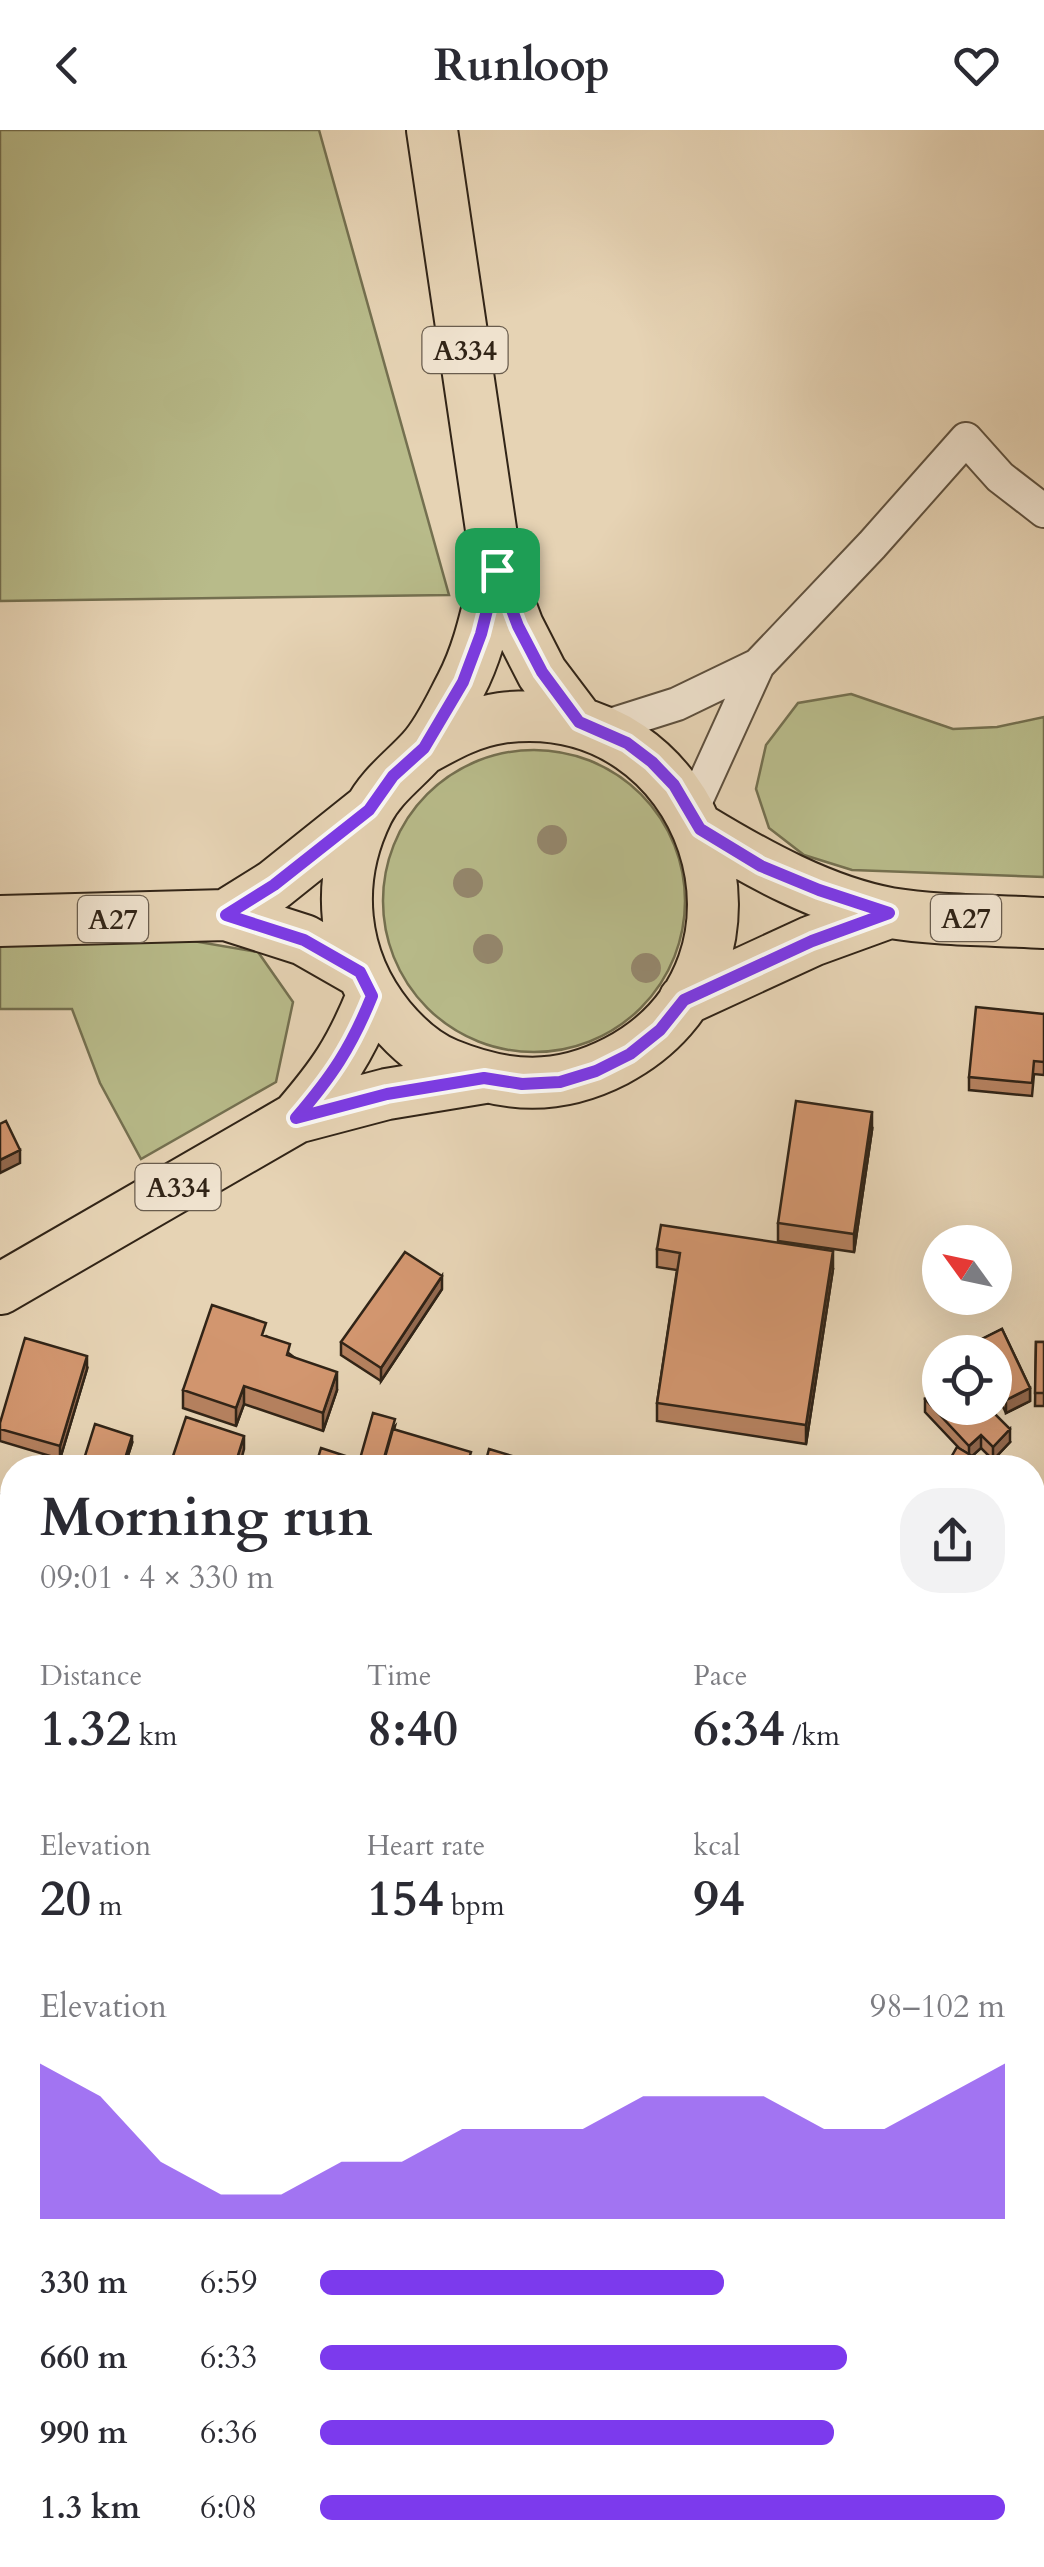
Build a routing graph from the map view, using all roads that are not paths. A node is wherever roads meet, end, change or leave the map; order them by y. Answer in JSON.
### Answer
{"nodes":[{"id":1,"x":432,"y":130,"type":"edge"},
{"id":2,"x":1044,"y":511,"type":"edge"},
{"id":3,"x":497,"y":570,"type":"junction"},
{"id":4,"x":758,"y":665,"type":"junction"},
{"id":5,"x":589,"y":726,"type":"junction"},
{"id":6,"x":424,"y":748,"type":"junction"},
{"id":7,"x":369,"y":810,"type":"junction"},
{"id":8,"x":695,"y":820,"type":"junction"},
{"id":9,"x":889,"y":913,"type":"junction"},
{"id":10,"x":226,"y":915,"type":"junction"},
{"id":11,"x":0,"y":921,"type":"edge"},
{"id":12,"x":1044,"y":923,"type":"edge"},
{"id":13,"x":366,"y":984,"type":"junction"},
{"id":14,"x":684,"y":1000,"type":"junction"},
{"id":15,"x":484,"y":1078,"type":"junction"},
{"id":16,"x":296,"y":1118,"type":"junction"},
{"id":17,"x":0,"y":1288,"type":"edge"}],
"edges":[{"from":1,"to":3,"type":"main road","number":"A334"},
{"from":2,"to":4,"type":"street"},
{"from":3,"to":5,"type":"main road","number":"A334"},
{"from":3,"to":6,"type":"main road","number":"A334"},
{"from":4,"to":5,"type":"street"},
{"from":4,"to":8,"type":"street"},
{"from":5,"to":6,"type":"main road"},
{"from":5,"to":8,"type":"main road"},
{"from":6,"to":7,"type":"main road"},
{"from":7,"to":10,"type":"main road"},
{"from":7,"to":13,"type":"main road"},
{"from":8,"to":9,"type":"main road","number":"A27"},
{"from":8,"to":14,"type":"main road"},
{"from":9,"to":12,"type":"main road","number":"A27"},
{"from":9,"to":14,"type":"main road","number":"A27"},
{"from":10,"to":11,"type":"main road","number":"A27"},
{"from":10,"to":13,"type":"main road","number":"A27"},
{"from":13,"to":15,"type":"main road"},
{"from":13,"to":16,"type":"main road","number":"A334"},
{"from":14,"to":15,"type":"main road"},
{"from":15,"to":16,"type":"main road","number":"A334"},
{"from":16,"to":17,"type":"main road","number":"A334"}]}
